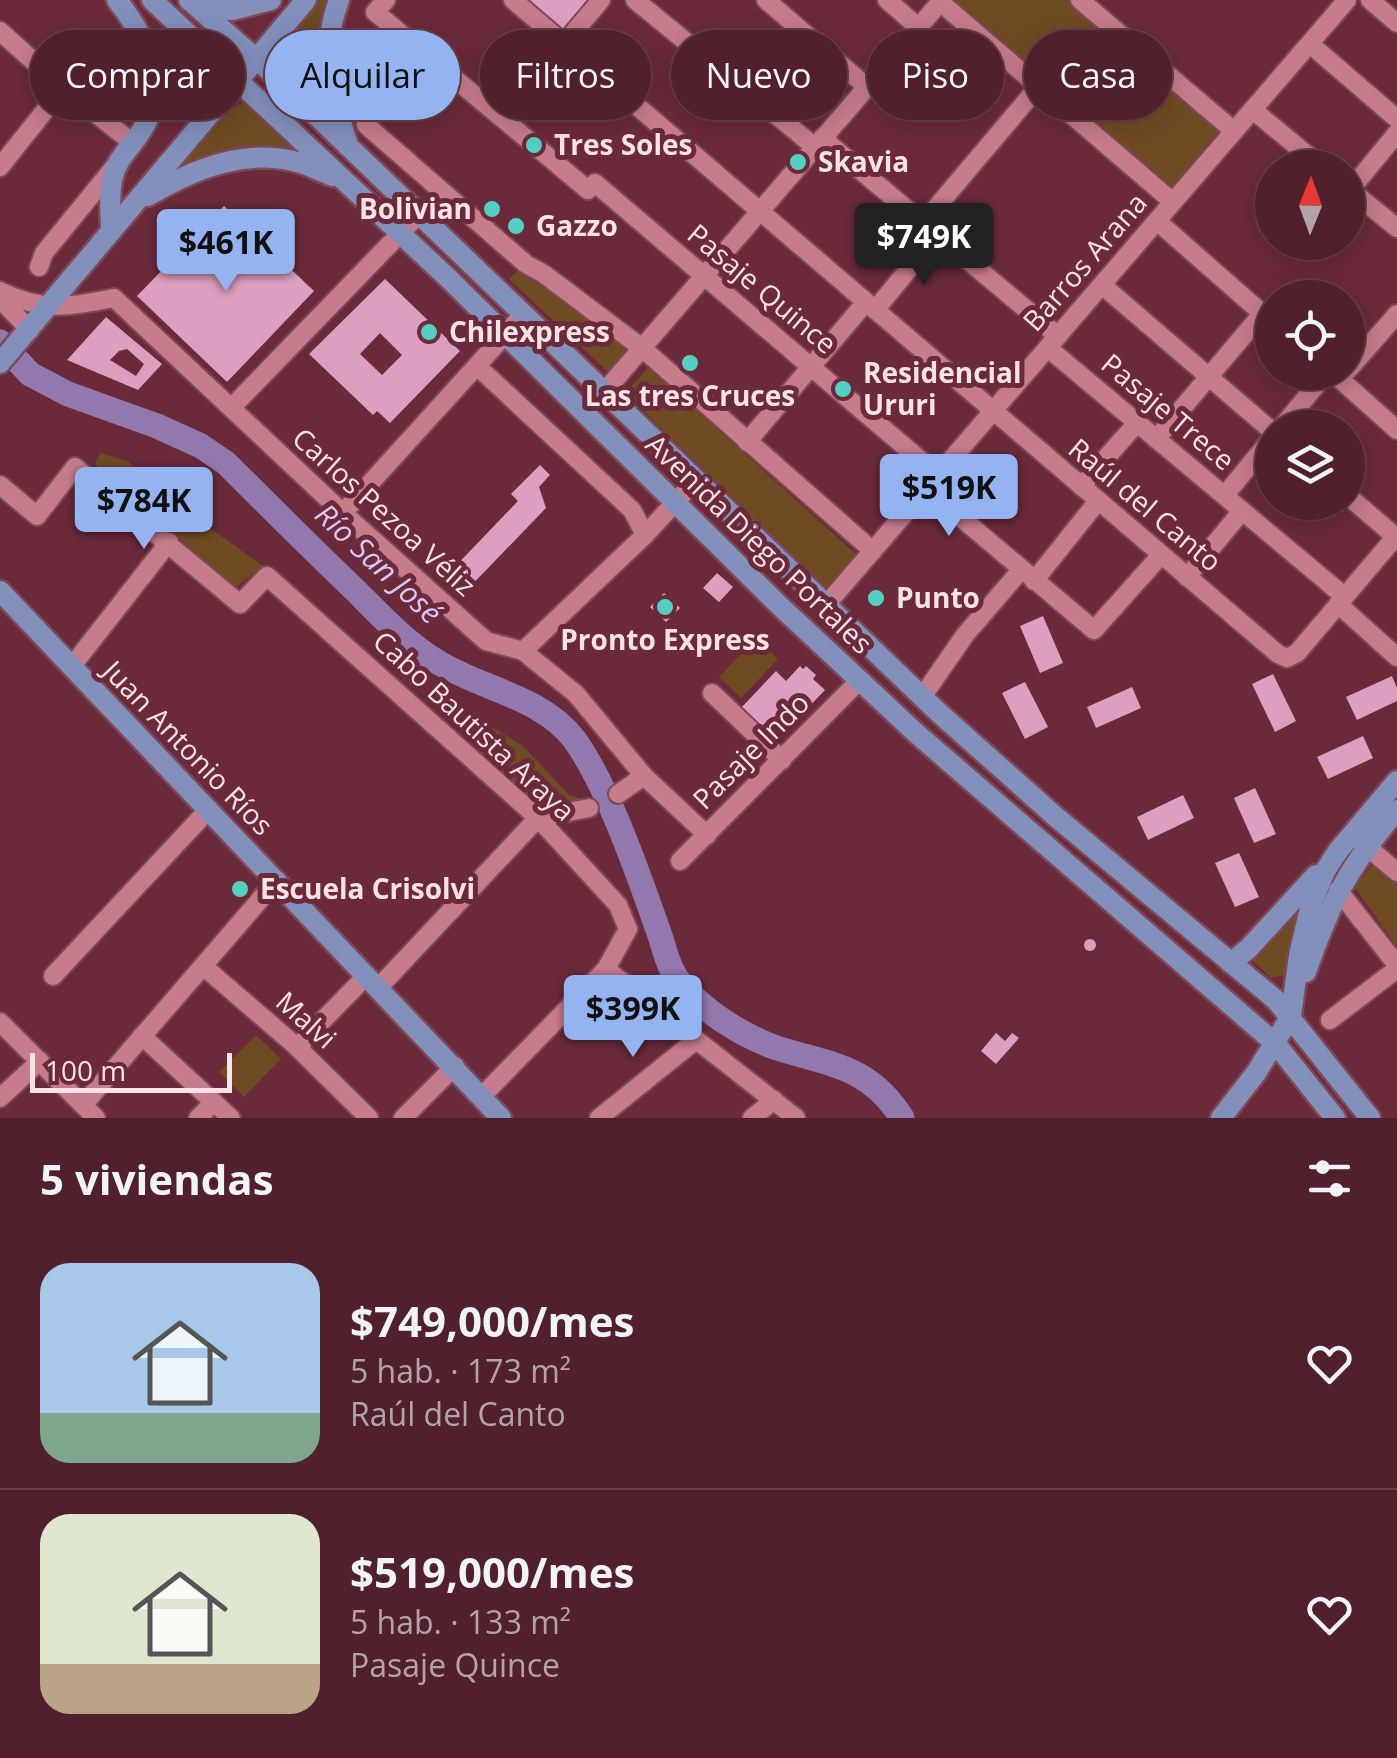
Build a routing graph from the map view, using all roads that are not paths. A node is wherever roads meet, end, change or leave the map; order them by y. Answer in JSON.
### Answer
{"nodes":[{"id":1,"x":117,"y":0,"type":"edge"},
{"id":2,"x":152,"y":0,"type":"edge"},
{"id":3,"x":271,"y":0,"type":"edge"},
{"id":4,"x":306,"y":0,"type":"edge"},
{"id":5,"x":339,"y":0,"type":"edge"},
{"id":6,"x":513,"y":0,"type":"edge"},
{"id":7,"x":601,"y":0,"type":"edge"},
{"id":8,"x":635,"y":0,"type":"edge"},
{"id":9,"x":766,"y":0,"type":"edge"},
{"id":10,"x":886,"y":0,"type":"edge"},
{"id":11,"x":1080,"y":0,"type":"edge"},
{"id":12,"x":1113,"y":0,"type":"edge"},
{"id":13,"x":1347,"y":0,"type":"edge"},
{"id":14,"x":1370,"y":0,"type":"edge"},
{"id":15,"x":941,"y":1,"type":"edge"},
{"id":16,"x":194,"y":4,"type":"edge"},
{"id":17,"x":381,"y":6,"type":"edge"},
{"id":18,"x":1099,"y":16,"type":"junction"},
{"id":19,"x":1397,"y":23,"type":"edge"},
{"id":20,"x":918,"y":27,"type":"junction"},
{"id":21,"x":185,"y":30,"type":"edge"},
{"id":22,"x":548,"y":30,"type":"edge"},
{"id":23,"x":576,"y":30,"type":"edge"},
{"id":24,"x":915,"y":30,"type":"edge"},
{"id":25,"x":3,"y":41,"type":"edge"},
{"id":26,"x":1310,"y":44,"type":"junction"},
{"id":27,"x":258,"y":61,"type":"junction"},
{"id":28,"x":30,"y":62,"type":"edge"},
{"id":29,"x":1024,"y":74,"type":"edge"},
{"id":30,"x":245,"y":75,"type":"edge"},
{"id":31,"x":245,"y":86,"type":"edge"},
{"id":32,"x":867,"y":87,"type":"joint"},
{"id":33,"x":1024,"y":105,"type":"edge"},
{"id":34,"x":1253,"y":110,"type":"junction"},
{"id":35,"x":651,"y":118,"type":"edge"},
{"id":36,"x":1397,"y":119,"type":"edge"},
{"id":37,"x":37,"y":120,"type":"edge"},
{"id":38,"x":104,"y":120,"type":"edge"},
{"id":39,"x":206,"y":120,"type":"edge"},
{"id":40,"x":1078,"y":120,"type":"edge"},
{"id":41,"x":366,"y":125,"type":"dead end"},
{"id":42,"x":1234,"y":131,"type":"junction"},
{"id":43,"x":1397,"y":133,"type":"edge"},
{"id":44,"x":133,"y":143,"type":"junction"},
{"id":45,"x":819,"y":143,"type":"junction"},
{"id":46,"x":350,"y":148,"type":"junction"},
{"id":47,"x":1301,"y":150,"type":"edge"},
{"id":48,"x":118,"y":162,"type":"junction"},
{"id":49,"x":0,"y":167,"type":"edge"},
{"id":50,"x":1365,"y":170,"type":"edge"},
{"id":51,"x":343,"y":180,"type":"junction"},
{"id":52,"x":1174,"y":202,"type":"junction"},
{"id":53,"x":1365,"y":202,"type":"edge"},
{"id":54,"x":134,"y":204,"type":"junction"},
{"id":55,"x":760,"y":211,"type":"junction"},
{"id":56,"x":419,"y":214,"type":"junction"},
{"id":57,"x":1157,"y":221,"type":"junction"},
{"id":58,"x":1397,"y":228,"type":"edge"},
{"id":59,"x":930,"y":229,"type":"junction"},
{"id":60,"x":110,"y":232,"type":"junction"},
{"id":61,"x":400,"y":234,"type":"junction"},
{"id":62,"x":38,"y":267,"type":"dead end"},
{"id":63,"x":704,"y":276,"type":"junction"},
{"id":64,"x":1102,"y":285,"type":"junction"},
{"id":65,"x":0,"y":291,"type":"edge"},
{"id":66,"x":870,"y":306,"type":"junction"},
{"id":67,"x":48,"y":307,"type":"junction"},
{"id":68,"x":1255,"y":307,"type":"edge"},
{"id":69,"x":522,"y":316,"type":"junction"},
{"id":70,"x":1395,"y":320,"type":"edge"},
{"id":71,"x":1255,"y":330,"type":"edge"},
{"id":72,"x":26,"y":334,"type":"junction"},
{"id":73,"x":505,"y":334,"type":"junction"},
{"id":74,"x":1053,"y":342,"type":"junction"},
{"id":75,"x":642,"y":348,"type":"junction"},
{"id":76,"x":1365,"y":348,"type":"edge"},
{"id":77,"x":0,"y":363,"type":"edge"},
{"id":78,"x":478,"y":367,"type":"junction"},
{"id":79,"x":810,"y":367,"type":"junction"},
{"id":80,"x":1209,"y":377,"type":"junction"},
{"id":81,"x":1320,"y":390,"type":"edge"},
{"id":82,"x":1356,"y":390,"type":"edge"},
{"id":83,"x":604,"y":392,"type":"junction"},
{"id":84,"x":231,"y":408,"type":"junction"},
{"id":85,"x":1300,"y":410,"type":"edge"},
{"id":86,"x":993,"y":412,"type":"junction"},
{"id":87,"x":1255,"y":419,"type":"edge"},
{"id":88,"x":1137,"y":423,"type":"junction"},
{"id":89,"x":1397,"y":430,"type":"edge"},
{"id":90,"x":1156,"y":439,"type":"junction"},
{"id":91,"x":747,"y":442,"type":"junction"},
{"id":92,"x":1255,"y":456,"type":"edge"},
{"id":93,"x":696,"y":480,"type":"junction"},
{"id":94,"x":932,"y":482,"type":"junction"},
{"id":95,"x":0,"y":484,"type":"edge"},
{"id":96,"x":656,"y":484,"type":"junction"},
{"id":97,"x":1080,"y":486,"type":"junction"},
{"id":98,"x":1225,"y":495,"type":"junction"},
{"id":99,"x":676,"y":502,"type":"junction"},
{"id":100,"x":1098,"y":502,"type":"junction"},
{"id":101,"x":632,"y":510,"type":"junction"},
{"id":102,"x":1365,"y":510,"type":"edge"},
{"id":103,"x":1242,"y":511,"type":"junction"},
{"id":104,"x":343,"y":513,"type":"junction"},
{"id":105,"x":741,"y":523,"type":"junction"},
{"id":106,"x":706,"y":533,"type":"junction"},
{"id":107,"x":645,"y":535,"type":"junction"},
{"id":108,"x":1396,"y":536,"type":"edge"},
{"id":109,"x":169,"y":542,"type":"junction"},
{"id":110,"x":873,"y":551,"type":"junction"},
{"id":111,"x":1161,"y":555,"type":"junction"},
{"id":112,"x":1027,"y":576,"type":"junction"},
{"id":113,"x":1187,"y":577,"type":"junction"},
{"id":114,"x":0,"y":591,"type":"edge"},
{"id":115,"x":1341,"y":600,"type":"junction"},
{"id":116,"x":826,"y":605,"type":"junction"},
{"id":117,"x":523,"y":651,"type":"junction"},
{"id":118,"x":1397,"y":656,"type":"edge"},
{"id":119,"x":72,"y":666,"type":"junction"},
{"id":120,"x":860,"y":680,"type":"junction"},
{"id":121,"x":712,"y":694,"type":"dead end"},
{"id":122,"x":922,"y":697,"type":"junction"},
{"id":123,"x":938,"y":712,"type":"junction"},
{"id":124,"x":917,"y":734,"type":"junction"},
{"id":125,"x":782,"y":760,"type":"junction"},
{"id":126,"x":644,"y":776,"type":"junction"},
{"id":127,"x":1397,"y":781,"type":"edge"},
{"id":128,"x":618,"y":794,"type":"dead end"},
{"id":129,"x":588,"y":808,"type":"dead end"},
{"id":130,"x":209,"y":809,"type":"junction"},
{"id":131,"x":1397,"y":810,"type":"edge"},
{"id":132,"x":538,"y":818,"type":"junction"},
{"id":133,"x":707,"y":834,"type":"junction"},
{"id":134,"x":1359,"y":840,"type":"junction"},
{"id":135,"x":1338,"y":851,"type":"junction"},
{"id":136,"x":680,"y":861,"type":"dead end"},
{"id":137,"x":1397,"y":872,"type":"edge"},
{"id":138,"x":277,"y":880,"type":"junction"},
{"id":139,"x":1338,"y":890,"type":"junction"},
{"id":140,"x":1231,"y":963,"type":"junction"},
{"id":141,"x":203,"y":966,"type":"junction"},
{"id":142,"x":1397,"y":967,"type":"edge"},
{"id":143,"x":606,"y":969,"type":"junction"},
{"id":144,"x":53,"y":976,"type":"dead end"},
{"id":145,"x":373,"y":981,"type":"junction"},
{"id":146,"x":1293,"y":1006,"type":"junction"},
{"id":147,"x":1330,"y":1020,"type":"dead end"},
{"id":148,"x":0,"y":1022,"type":"edge"},
{"id":149,"x":142,"y":1036,"type":"junction"},
{"id":150,"x":696,"y":1040,"type":"junction"},
{"id":151,"x":1276,"y":1044,"type":"junction"},
{"id":152,"x":296,"y":1047,"type":"junction"},
{"id":153,"x":40,"y":1061,"type":"junction"},
{"id":154,"x":455,"y":1066,"type":"junction"},
{"id":155,"x":483,"y":1096,"type":"junction"},
{"id":156,"x":0,"y":1098,"type":"edge"},
{"id":157,"x":774,"y":1100,"type":"junction"},
{"id":158,"x":214,"y":1102,"type":"junction"},
{"id":159,"x":90,"y":1111,"type":"edge"},
{"id":160,"x":198,"y":1118,"type":"edge"},
{"id":161,"x":231,"y":1118,"type":"edge"},
{"id":162,"x":369,"y":1118,"type":"edge"},
{"id":163,"x":404,"y":1118,"type":"edge"},
{"id":164,"x":501,"y":1118,"type":"edge"},
{"id":165,"x":599,"y":1118,"type":"edge"},
{"id":166,"x":752,"y":1118,"type":"edge"},
{"id":167,"x":796,"y":1118,"type":"edge"},
{"id":168,"x":1221,"y":1118,"type":"edge"},
{"id":169,"x":1335,"y":1118,"type":"edge"},
{"id":170,"x":1370,"y":1118,"type":"edge"}],
"edges":[{"from":1,"to":44,"type":"main road"},
{"from":2,"to":21,"type":"main road","name":"Avenida Diego Portales"},
{"from":3,"to":16,"type":"main road"},
{"from":4,"to":27,"type":"main road"},
{"from":5,"to":46,"type":"main road"},
{"from":6,"to":22,"type":"street","name":"Raúl del Canto"},
{"from":7,"to":23,"type":"street"},
{"from":8,"to":45,"type":"street","name":"Pasaje Trece"},
{"from":9,"to":32,"type":"street"},
{"from":10,"to":20,"type":"street"},
{"from":11,"to":18,"type":"street"},
{"from":12,"to":18,"type":"street"},
{"from":13,"to":26,"type":"street","name":"Barros Arana"},
{"from":14,"to":19,"type":"street"},
{"from":15,"to":20,"type":"street"},
{"from":15,"to":29,"type":"street"},
{"from":16,"to":27,"type":"main road","name":"Avenida Diego Portales"},
{"from":17,"to":63,"type":"street","name":"Pasaje Quince"},
{"from":18,"to":42,"type":"street"},
{"from":20,"to":24,"type":"street"},
{"from":25,"to":28,"type":"street"},
{"from":26,"to":34,"type":"street","name":"Barros Arana"},
{"from":26,"to":36,"type":"street"},
{"from":27,"to":30,"type":"main road"},
{"from":27,"to":46,"type":"main road","name":"Avenida Diego Portales"},
{"from":31,"to":51,"type":"main road","name":"Avenida Diego Portales"},
{"from":32,"to":45,"type":"street"},
{"from":33,"to":59,"type":"street"},
{"from":34,"to":42,"type":"street","name":"Barros Arana"},
{"from":34,"to":47,"type":"street"},
{"from":35,"to":55,"type":"street","name":"Raúl del Canto"},
{"from":37,"to":49,"type":"street"},
{"from":38,"to":44,"type":"street"},
{"from":39,"to":54,"type":"main road"},
{"from":40,"to":52,"type":"street"},
{"from":41,"to":75,"type":"street"},
{"from":42,"to":52,"type":"street","name":"Barros Arana"},
{"from":43,"to":50,"type":"street"},
{"from":44,"to":48,"type":"main road"},
{"from":45,"to":55,"type":"street"},
{"from":45,"to":59,"type":"street","name":"Pasaje Trece"},
{"from":46,"to":56,"type":"main road","name":"Avenida Diego Portales"},
{"from":48,"to":60,"type":"main road"},
{"from":48,"to":62,"type":"street"},
{"from":51,"to":54,"type":"main road"},
{"from":51,"to":61,"type":"main road","name":"Avenida Diego Portales"},
{"from":52,"to":57,"type":"street","name":"Barros Arana"},
{"from":53,"to":58,"type":"street"},
{"from":54,"to":60,"type":"main road"},
{"from":55,"to":63,"type":"street"},
{"from":55,"to":66,"type":"street","name":"Raúl del Canto"},
{"from":56,"to":61,"type":"street"},
{"from":56,"to":69,"type":"main road","name":"Avenida Diego Portales"},
{"from":57,"to":64,"type":"street","name":"Barros Arana"},
{"from":57,"to":68,"type":"street"},
{"from":59,"to":66,"type":"street"},
{"from":59,"to":74,"type":"street","name":"Pasaje Trece"},
{"from":60,"to":67,"type":"main road"},
{"from":61,"to":73,"type":"main road","name":"Avenida Diego Portales"},
{"from":61,"to":84,"type":"street"},
{"from":63,"to":75,"type":"street"},
{"from":63,"to":79,"type":"street","name":"Pasaje Quince"},
{"from":64,"to":74,"type":"street","name":"Barros Arana"},
{"from":64,"to":80,"type":"street"},
{"from":65,"to":67,"type":"street","name":"Carlos Pezoa Véliz"},
{"from":65,"to":72,"type":"street","name":"Carlos Pezoa Véliz"},
{"from":66,"to":79,"type":"street"},
{"from":66,"to":86,"type":"street","name":"Raúl del Canto"},
{"from":67,"to":72,"type":"main road"},
{"from":67,"to":84,"type":"street","name":"Carlos Pezoa Véliz"},
{"from":69,"to":73,"type":"street"},
{"from":69,"to":83,"type":"main road","name":"Avenida Diego Portales"},
{"from":70,"to":76,"type":"street"},
{"from":71,"to":80,"type":"street"},
{"from":72,"to":77,"type":"main road"},
{"from":73,"to":78,"type":"street"},
{"from":73,"to":96,"type":"main road","name":"Avenida Diego Portales"},
{"from":74,"to":86,"type":"street","name":"Barros Arana"},
{"from":74,"to":88,"type":"street","name":"Pasaje Trece"},
{"from":75,"to":83,"type":"street"},
{"from":75,"to":91,"type":"street"},
{"from":78,"to":101,"type":"street"},
{"from":78,"to":104,"type":"street"},
{"from":79,"to":91,"type":"street"},
{"from":79,"to":94,"type":"street","name":"Pasaje Quince"},
{"from":80,"to":87,"type":"street"},
{"from":80,"to":90,"type":"street"},
{"from":81,"to":85,"type":"street"},
{"from":82,"to":89,"type":"street"},
{"from":83,"to":93,"type":"main road","name":"Avenida Diego Portales"},
{"from":84,"to":104,"type":"street","name":"Carlos Pezoa Véliz"},
{"from":86,"to":94,"type":"street","name":"Barros Arana"},
{"from":86,"to":97,"type":"street","name":"Raúl del Canto"},
{"from":88,"to":90,"type":"street","name":"Pasaje Trece"},
{"from":88,"to":97,"type":"street"},
{"from":90,"to":98,"type":"street","name":"Pasaje Trece"},
{"from":91,"to":110,"type":"street"},
{"from":92,"to":98,"type":"street"},
{"from":93,"to":99,"type":"street"},
{"from":93,"to":105,"type":"main road","name":"Avenida Diego Portales"},
{"from":94,"to":110,"type":"street","name":"Barros Arana"},
{"from":94,"to":112,"type":"street","name":"Pasaje Quince"},
{"from":95,"to":109,"type":"street"},
{"from":96,"to":99,"type":"main road","name":"Avenida Diego Portales"},
{"from":96,"to":101,"type":"street"},
{"from":97,"to":100,"type":"street","name":"Raúl del Canto"},
{"from":98,"to":103,"type":"street","name":"Pasaje Trece"},
{"from":99,"to":106,"type":"main road","name":"Avenida Diego Portales"},
{"from":99,"to":107,"type":"street"},
{"from":100,"to":111,"type":"street","name":"Raúl del Canto"},
{"from":100,"to":112,"type":"street"},
{"from":101,"to":107,"type":"street"},
{"from":102,"to":108,"type":"street"},
{"from":103,"to":113,"type":"street"},
{"from":103,"to":115,"type":"street","name":"Pasaje Trece"},
{"from":104,"to":117,"type":"street","name":"Carlos Pezoa Véliz"},
{"from":105,"to":106,"type":"main road"},
{"from":105,"to":116,"type":"main road","name":"Avenida Diego Portales"},
{"from":106,"to":120,"type":"main road","name":"Avenida Diego Portales"},
{"from":107,"to":117,"type":"street"},
{"from":108,"to":115,"type":"street"},
{"from":109,"to":119,"type":"street"},
{"from":109,"to":132,"type":"street","name":"Cabo Bautista Araya"},
{"from":110,"to":116,"type":"street","name":"Barros Arana"},
{"from":111,"to":112,"type":"street","name":"Pasaje Quince"},
{"from":111,"to":113,"type":"street","name":"Raúl del Canto"},
{"from":112,"to":122,"type":"street"},
{"from":113,"to":115,"type":"street","name":"Raúl del Canto"},
{"from":114,"to":119,"type":"main road","name":"Juan Antonio Ríos"},
{"from":115,"to":118,"type":"street","name":"Pasaje Trece"},
{"from":116,"to":122,"type":"main road","name":"Avenida Diego Portales"},
{"from":117,"to":126,"type":"street","name":"Carlos Pezoa Véliz"},
{"from":119,"to":130,"type":"main road","name":"Juan Antonio Ríos"},
{"from":120,"to":124,"type":"main road","name":"Avenida Diego Portales"},
{"from":120,"to":125,"type":"street","name":"Pasaje Indo"},
{"from":121,"to":125,"type":"street"},
{"from":122,"to":123,"type":"main road","name":"Avenida Diego Portales"},
{"from":123,"to":124,"type":"main road"},
{"from":123,"to":140,"type":"main road","name":"Avenida Diego Portales"},
{"from":124,"to":151,"type":"main road","name":"Avenida Diego Portales"},
{"from":125,"to":133,"type":"street","name":"Pasaje Indo"},
{"from":126,"to":128,"type":"street"},
{"from":126,"to":133,"type":"street","name":"Carlos Pezoa Véliz"},
{"from":127,"to":134,"type":"main road"},
{"from":129,"to":132,"type":"street"},
{"from":130,"to":138,"type":"main road","name":"Juan Antonio Ríos"},
{"from":130,"to":144,"type":"street"},
{"from":131,"to":134,"type":"main road"},
{"from":132,"to":143,"type":"street","name":"Cabo Bautista Araya"},
{"from":132,"to":145,"type":"street"},
{"from":133,"to":136,"type":"street","name":"Pasaje Indo"},
{"from":134,"to":135,"type":"main road"},
{"from":134,"to":137,"type":"street"},
{"from":134,"to":139,"type":"main road"},
{"from":135,"to":140,"type":"main road"},
{"from":135,"to":146,"type":"main road"},
{"from":138,"to":141,"type":"street"},
{"from":138,"to":145,"type":"main road","name":"Juan Antonio Ríos"},
{"from":139,"to":142,"type":"street"},
{"from":139,"to":146,"type":"main road"},
{"from":140,"to":146,"type":"main road","name":"Avenida Diego Portales"},
{"from":141,"to":149,"type":"street"},
{"from":141,"to":152,"type":"street","name":"Malvi"},
{"from":142,"to":147,"type":"street"},
{"from":143,"to":150,"type":"street"},
{"from":143,"to":155,"type":"street"},
{"from":145,"to":152,"type":"street"},
{"from":145,"to":154,"type":"main road","name":"Juan Antonio Ríos"},
{"from":146,"to":151,"type":"main road"},
{"from":146,"to":170,"type":"main road","name":"Avenida Diego Portales"},
{"from":148,"to":153,"type":"street"},
{"from":149,"to":158,"type":"street"},
{"from":149,"to":159,"type":"street"},
{"from":150,"to":157,"type":"street"},
{"from":150,"to":165,"type":"street"},
{"from":151,"to":168,"type":"main road"},
{"from":151,"to":169,"type":"main road","name":"Avenida Diego Portales"},
{"from":152,"to":162,"type":"street","name":"Malvi"},
{"from":153,"to":156,"type":"street"},
{"from":153,"to":159,"type":"street"},
{"from":154,"to":155,"type":"main road","name":"Juan Antonio Ríos"},
{"from":154,"to":163,"type":"street"},
{"from":155,"to":164,"type":"main road","name":"Juan Antonio Ríos"},
{"from":157,"to":166,"type":"street"},
{"from":157,"to":167,"type":"street"},
{"from":158,"to":160,"type":"street"},
{"from":158,"to":161,"type":"street"}]}
